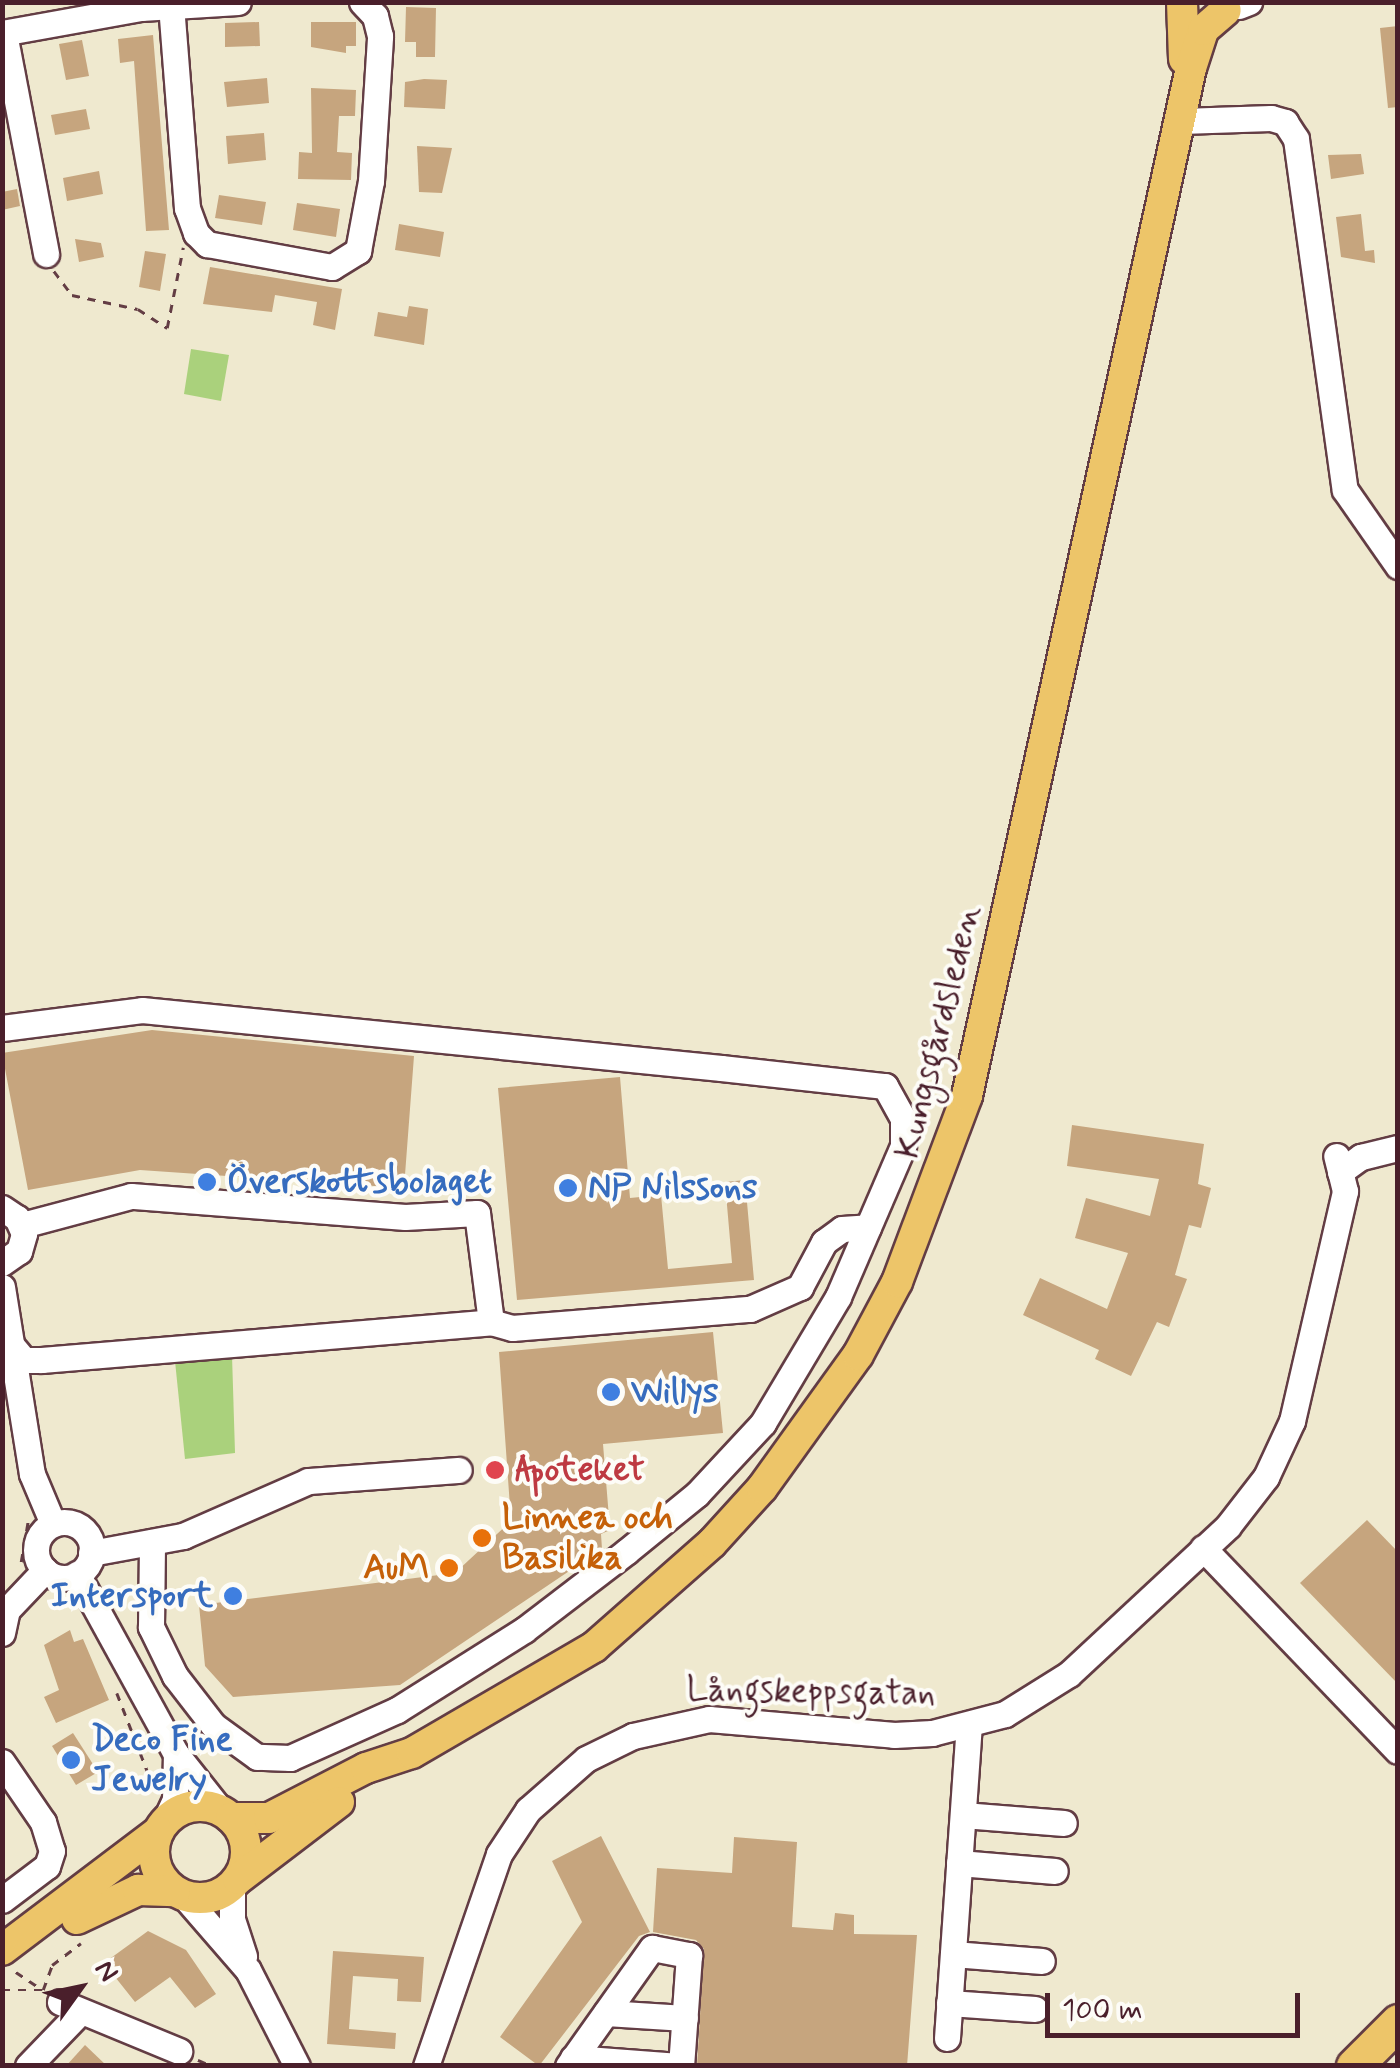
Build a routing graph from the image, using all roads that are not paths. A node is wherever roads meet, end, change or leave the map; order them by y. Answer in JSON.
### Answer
{"nodes":[{"id":1,"x":238,"y":2,"type":"edge"},
{"id":2,"x":362,"y":2,"type":"edge"},
{"id":3,"x":1182,"y":2,"type":"edge"},
{"id":4,"x":1193,"y":2,"type":"edge"},
{"id":5,"x":170,"y":5,"type":"edge"},
{"id":6,"x":1239,"y":5,"type":"edge"},
{"id":7,"x":3,"y":33,"type":"edge"},
{"id":8,"x":1181,"y":120,"type":"junction"},
{"id":9,"x":46,"y":254,"type":"road end"},
{"id":10,"x":1398,"y":566,"type":"edge"},
{"id":11,"x":2,"y":1028,"type":"edge"},
{"id":12,"x":1398,"y":1148,"type":"edge"},
{"id":13,"x":12,"y":1216,"type":"edge"},
{"id":14,"x":868,"y":1227,"type":"junction"},
{"id":15,"x":3,"y":1272,"type":"edge"},
{"id":16,"x":491,"y":1322,"type":"junction"},
{"id":17,"x":12,"y":1347,"type":"junction"},
{"id":18,"x":42,"y":1360,"type":"junction"},
{"id":19,"x":19,"y":1380,"type":"junction"},
{"id":20,"x":459,"y":1470,"type":"dead end"},
{"id":21,"x":53,"y":1524,"type":"junction"},
{"id":22,"x":152,"y":1542,"type":"junction"},
{"id":23,"x":1203,"y":1548,"type":"junction"},
{"id":24,"x":84,"y":1564,"type":"junction"},
{"id":25,"x":44,"y":1570,"type":"junction"},
{"id":26,"x":2,"y":1633,"type":"edge"},
{"id":27,"x":969,"y":1726,"type":"junction"},
{"id":28,"x":1398,"y":1750,"type":"edge"},
{"id":29,"x":166,"y":1753,"type":"junction"},
{"id":30,"x":412,"y":1754,"type":"junction"},
{"id":31,"x":2,"y":1762,"type":"edge"},
{"id":32,"x":227,"y":1815,"type":"junction"},
{"id":33,"x":963,"y":1815,"type":"junction"},
{"id":34,"x":1064,"y":1823,"type":"dead end"},
{"id":35,"x":162,"y":1827,"type":"junction"},
{"id":36,"x":960,"y":1864,"type":"junction"},
{"id":37,"x":1055,"y":1871,"type":"dead end"},
{"id":38,"x":235,"y":1882,"type":"junction"},
{"id":39,"x":179,"y":1893,"type":"junction"},
{"id":40,"x":2,"y":1900,"type":"edge"},
{"id":41,"x":2,"y":1950,"type":"edge"},
{"id":42,"x":952,"y":1954,"type":"junction"},
{"id":43,"x":1042,"y":1960,"type":"dead end"},
{"id":44,"x":3,"y":1966,"type":"edge"},
{"id":45,"x":248,"y":1970,"type":"junction"},
{"id":46,"x":949,"y":2003,"type":"junction"},
{"id":47,"x":1035,"y":2009,"type":"dead end"},
{"id":48,"x":606,"y":2012,"type":"junction"},
{"id":49,"x":684,"y":2018,"type":"junction"},
{"id":50,"x":1398,"y":2022,"type":"edge"},
{"id":51,"x":946,"y":2038,"type":"dead end"},
{"id":52,"x":179,"y":2051,"type":"dead end"},
{"id":53,"x":571,"y":2062,"type":"edge"},
{"id":54,"x":28,"y":2066,"type":"edge"},
{"id":55,"x":297,"y":2066,"type":"edge"},
{"id":56,"x":426,"y":2066,"type":"edge"},
{"id":57,"x":680,"y":2066,"type":"edge"},
{"id":58,"x":1354,"y":2066,"type":"edge"}],
"edges":[{"from":1,"to":5,"type":"street"},
{"from":2,"to":5,"type":"street"},
{"from":3,"to":8,"type":"main road","name":"Kungsgårdsleden"},
{"from":4,"to":6,"type":"main road"},
{"from":5,"to":7,"type":"street"},
{"from":6,"to":8,"type":"main road","name":"Kungsgårdsleden"},
{"from":7,"to":9,"type":"street"},
{"from":8,"to":10,"type":"street"},
{"from":8,"to":30,"type":"main road","name":"Kungsgårdsleden"},
{"from":11,"to":14,"type":"street"},
{"from":12,"to":23,"type":"street","name":"Långskeppsgatan"},
{"from":13,"to":15,"type":"street"},
{"from":13,"to":16,"type":"street"},
{"from":14,"to":16,"type":"street"},
{"from":14,"to":22,"type":"street"},
{"from":15,"to":17,"type":"street"},
{"from":16,"to":18,"type":"street"},
{"from":17,"to":18,"type":"street"},
{"from":17,"to":19,"type":"street"},
{"from":18,"to":19,"type":"street"},
{"from":19,"to":21,"type":"street"},
{"from":20,"to":22,"type":"street"},
{"from":21,"to":24,"type":"street"},
{"from":21,"to":25,"type":"street"},
{"from":22,"to":24,"type":"street"},
{"from":23,"to":27,"type":"street","name":"Långskeppsgatan"},
{"from":23,"to":28,"type":"street"},
{"from":24,"to":25,"type":"street"},
{"from":24,"to":29,"type":"street"},
{"from":25,"to":26,"type":"street"},
{"from":27,"to":33,"type":"street"},
{"from":27,"to":56,"type":"street","name":"Långskeppsgatan"},
{"from":29,"to":32,"type":"street"},
{"from":29,"to":35,"type":"street"},
{"from":30,"to":32,"type":"main road","name":"Kungsgårdsleden"},
{"from":30,"to":38,"type":"main road","name":"Kungsgårdsleden"},
{"from":31,"to":40,"type":"street"},
{"from":32,"to":35,"type":"main road","name":"Kungsgårdsleden"},
{"from":32,"to":38,"type":"main road"},
{"from":33,"to":34,"type":"street"},
{"from":33,"to":36,"type":"street"},
{"from":35,"to":39,"type":"main road"},
{"from":35,"to":41,"type":"main road","name":"Kungsgårdsleden"},
{"from":36,"to":37,"type":"street"},
{"from":36,"to":42,"type":"street"},
{"from":38,"to":39,"type":"main road","name":"Kungsgårdsleden"},
{"from":38,"to":45,"type":"street"},
{"from":39,"to":44,"type":"main road","name":"Kungsgårdsleden"},
{"from":39,"to":45,"type":"street"},
{"from":42,"to":43,"type":"street"},
{"from":42,"to":46,"type":"street"},
{"from":45,"to":55,"type":"street"},
{"from":46,"to":47,"type":"street"},
{"from":46,"to":51,"type":"street"},
{"from":48,"to":49,"type":"street"},
{"from":48,"to":49,"type":"street"},
{"from":48,"to":53,"type":"street"},
{"from":49,"to":57,"type":"street"},
{"from":50,"to":58,"type":"highway"},
{"from":52,"to":54,"type":"street"},
{"from":53,"to":57,"type":"street"}]}
